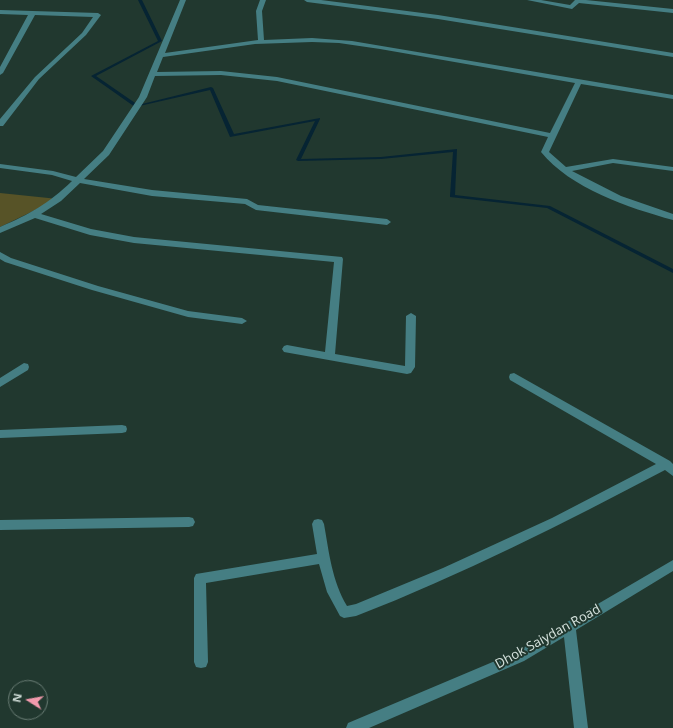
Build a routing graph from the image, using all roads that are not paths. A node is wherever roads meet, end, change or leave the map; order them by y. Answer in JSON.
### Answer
{"nodes":[{"id":1,"x":183,"y":0,"type":"edge"},
{"id":2,"x":263,"y":0,"type":"edge"},
{"id":3,"x":307,"y":0,"type":"edge"},
{"id":4,"x":530,"y":0,"type":"edge"},
{"id":5,"x":578,"y":1,"type":"edge"},
{"id":6,"x":673,"y":11,"type":"edge"},
{"id":7,"x":0,"y":12,"type":"edge"},
{"id":8,"x":32,"y":14,"type":"junction"},
{"id":9,"x":262,"y":41,"type":"junction"},
{"id":10,"x":162,"y":55,"type":"junction"},
{"id":11,"x":673,"y":55,"type":"edge"},
{"id":12,"x":0,"y":73,"type":"edge"},
{"id":13,"x":154,"y":74,"type":"junction"},
{"id":14,"x":579,"y":82,"type":"junction"},
{"id":15,"x":673,"y":97,"type":"edge"},
{"id":16,"x":0,"y":124,"type":"edge"},
{"id":17,"x":553,"y":136,"type":"junction"},
{"id":18,"x":0,"y":166,"type":"edge"},
{"id":19,"x":673,"y":169,"type":"edge"},
{"id":20,"x":565,"y":170,"type":"junction"},
{"id":21,"x":77,"y":180,"type":"junction"},
{"id":22,"x":34,"y":216,"type":"junction"},
{"id":23,"x":673,"y":217,"type":"edge"},
{"id":24,"x":387,"y":222,"type":"dead end"},
{"id":25,"x":0,"y":230,"type":"edge"},
{"id":26,"x":0,"y":255,"type":"edge"},
{"id":27,"x":411,"y":316,"type":"dead end"},
{"id":28,"x":242,"y":321,"type":"dead end"},
{"id":29,"x":287,"y":349,"type":"dead end"},
{"id":30,"x":330,"y":356,"type":"junction"},
{"id":31,"x":24,"y":367,"type":"dead end"},
{"id":32,"x":514,"y":377,"type":"dead end"},
{"id":33,"x":0,"y":383,"type":"edge"},
{"id":34,"x":122,"y":429,"type":"dead end"},
{"id":35,"x":0,"y":434,"type":"edge"},
{"id":36,"x":670,"y":468,"type":"edge"},
{"id":37,"x":189,"y":522,"type":"dead end"},
{"id":38,"x":318,"y":524,"type":"dead end"},
{"id":39,"x":0,"y":525,"type":"edge"},
{"id":40,"x":324,"y":558,"type":"junction"},
{"id":41,"x":673,"y":565,"type":"edge"},
{"id":42,"x":569,"y":626,"type":"junction"},
{"id":43,"x":201,"y":662,"type":"dead end"},
{"id":44,"x":353,"y":728,"type":"edge"},
{"id":45,"x":581,"y":728,"type":"edge"}],
"edges":[{"from":1,"to":10,"type":"street"},
{"from":2,"to":9,"type":"street"},
{"from":3,"to":11,"type":"street"},
{"from":4,"to":5,"type":"street"},
{"from":5,"to":6,"type":"street"},
{"from":7,"to":8,"type":"street"},
{"from":8,"to":12,"type":"street"},
{"from":8,"to":16,"type":"street"},
{"from":9,"to":10,"type":"street"},
{"from":9,"to":14,"type":"street"},
{"from":10,"to":13,"type":"street"},
{"from":13,"to":17,"type":"street"},
{"from":13,"to":21,"type":"street"},
{"from":14,"to":15,"type":"street"},
{"from":14,"to":17,"type":"street"},
{"from":17,"to":20,"type":"street"},
{"from":18,"to":21,"type":"street"},
{"from":19,"to":20,"type":"street"},
{"from":20,"to":23,"type":"street"},
{"from":21,"to":22,"type":"street"},
{"from":21,"to":24,"type":"street"},
{"from":22,"to":25,"type":"street"},
{"from":22,"to":30,"type":"street"},
{"from":26,"to":28,"type":"street"},
{"from":27,"to":30,"type":"street"},
{"from":29,"to":30,"type":"street"},
{"from":31,"to":33,"type":"street"},
{"from":32,"to":36,"type":"street"},
{"from":34,"to":35,"type":"street"},
{"from":36,"to":40,"type":"street"},
{"from":37,"to":39,"type":"street"},
{"from":38,"to":40,"type":"street"},
{"from":40,"to":43,"type":"street"},
{"from":41,"to":42,"type":"street","name":"Dhok Saiydan Road"},
{"from":42,"to":44,"type":"street","name":"Dhok Saiydan Road"},
{"from":42,"to":45,"type":"street"}]}
